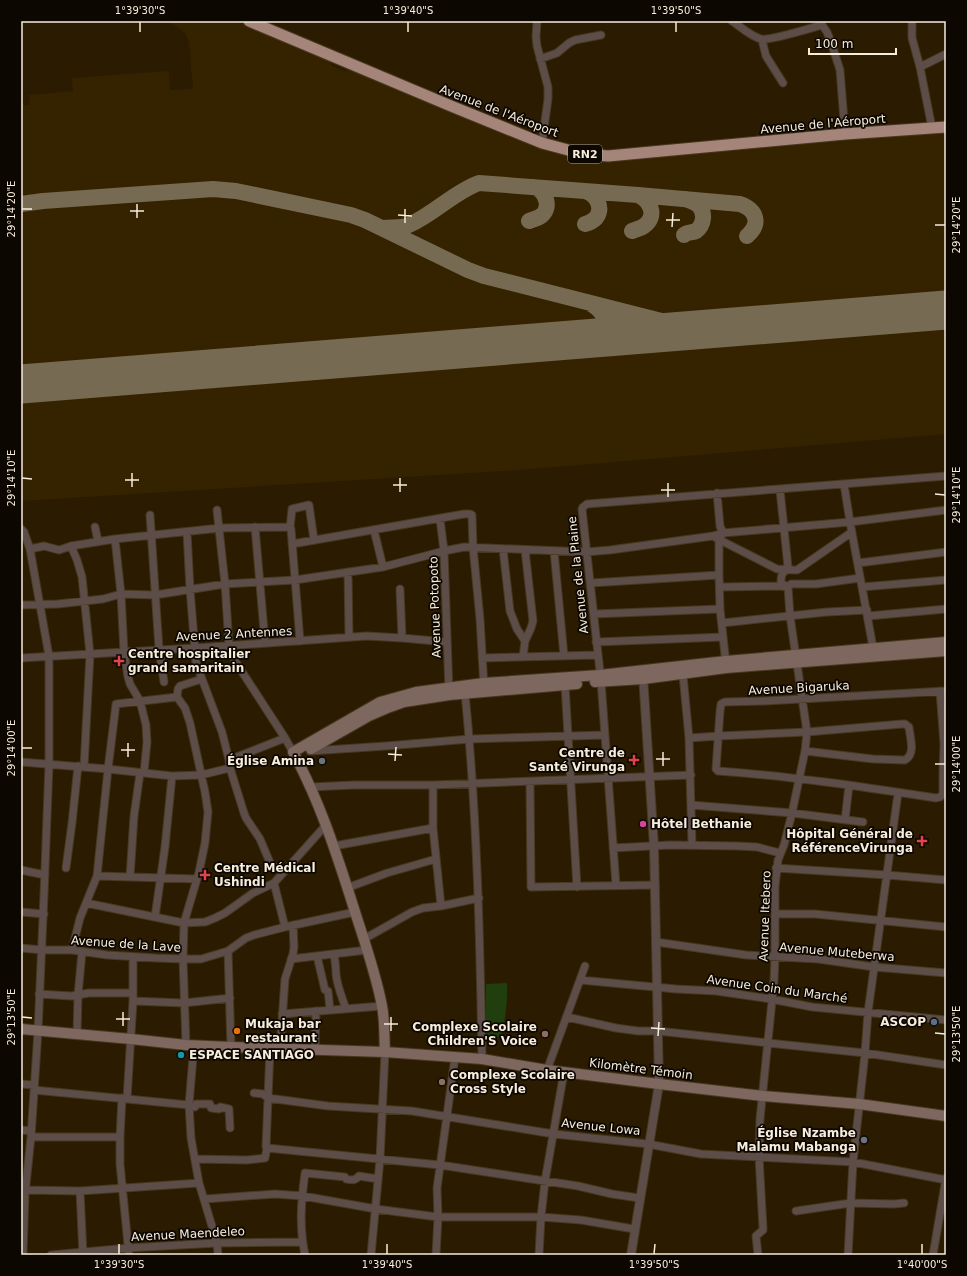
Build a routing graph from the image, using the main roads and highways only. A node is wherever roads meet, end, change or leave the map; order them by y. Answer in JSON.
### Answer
{"nodes":[{"id":1,"x":248,"y":21,"type":"edge"},
{"id":2,"x":946,"y":127,"type":"edge"},
{"id":3,"x":946,"y":642,"type":"edge"},
{"id":4,"x":946,"y":651,"type":"edge"},
{"id":5,"x":874,"y":652,"type":"junction"},
{"id":6,"x":726,"y":665,"type":"junction"},
{"id":7,"x":643,"y":675,"type":"junction"},
{"id":8,"x":600,"y":678,"type":"junction"},
{"id":9,"x":484,"y":687,"type":"junction"},
{"id":10,"x":449,"y":691,"type":"junction"},
{"id":11,"x":382,"y":706,"type":"junction"},
{"id":12,"x":294,"y":755,"type":"junction"},
{"id":13,"x":21,"y":1029,"type":"edge"},
{"id":14,"x":385,"y":1052,"type":"junction"},
{"id":15,"x":946,"y":1116,"type":"edge"}],
"edges":[{"from":1,"to":2,"type":"highway","name":"Avenue de l'Aéroport","number":"RN2"},
{"from":3,"to":5,"type":"main road"},
{"from":4,"to":5,"type":"main road"},
{"from":5,"to":6,"type":"main road"},
{"from":6,"to":7,"type":"main road"},
{"from":6,"to":7,"type":"main road"},
{"from":7,"to":8,"type":"main road"},
{"from":8,"to":9,"type":"main road"},
{"from":8,"to":9,"type":"main road"},
{"from":9,"to":10,"type":"main road"},
{"from":9,"to":10,"type":"main road"},
{"from":10,"to":11,"type":"main road"},
{"from":11,"to":12,"type":"main road"},
{"from":11,"to":12,"type":"main road"},
{"from":12,"to":14,"type":"main road"},
{"from":13,"to":14,"type":"main road","name":"Kilomètre Témoin"},
{"from":14,"to":15,"type":"main road","name":"Kilomètre Témoin"}]}
